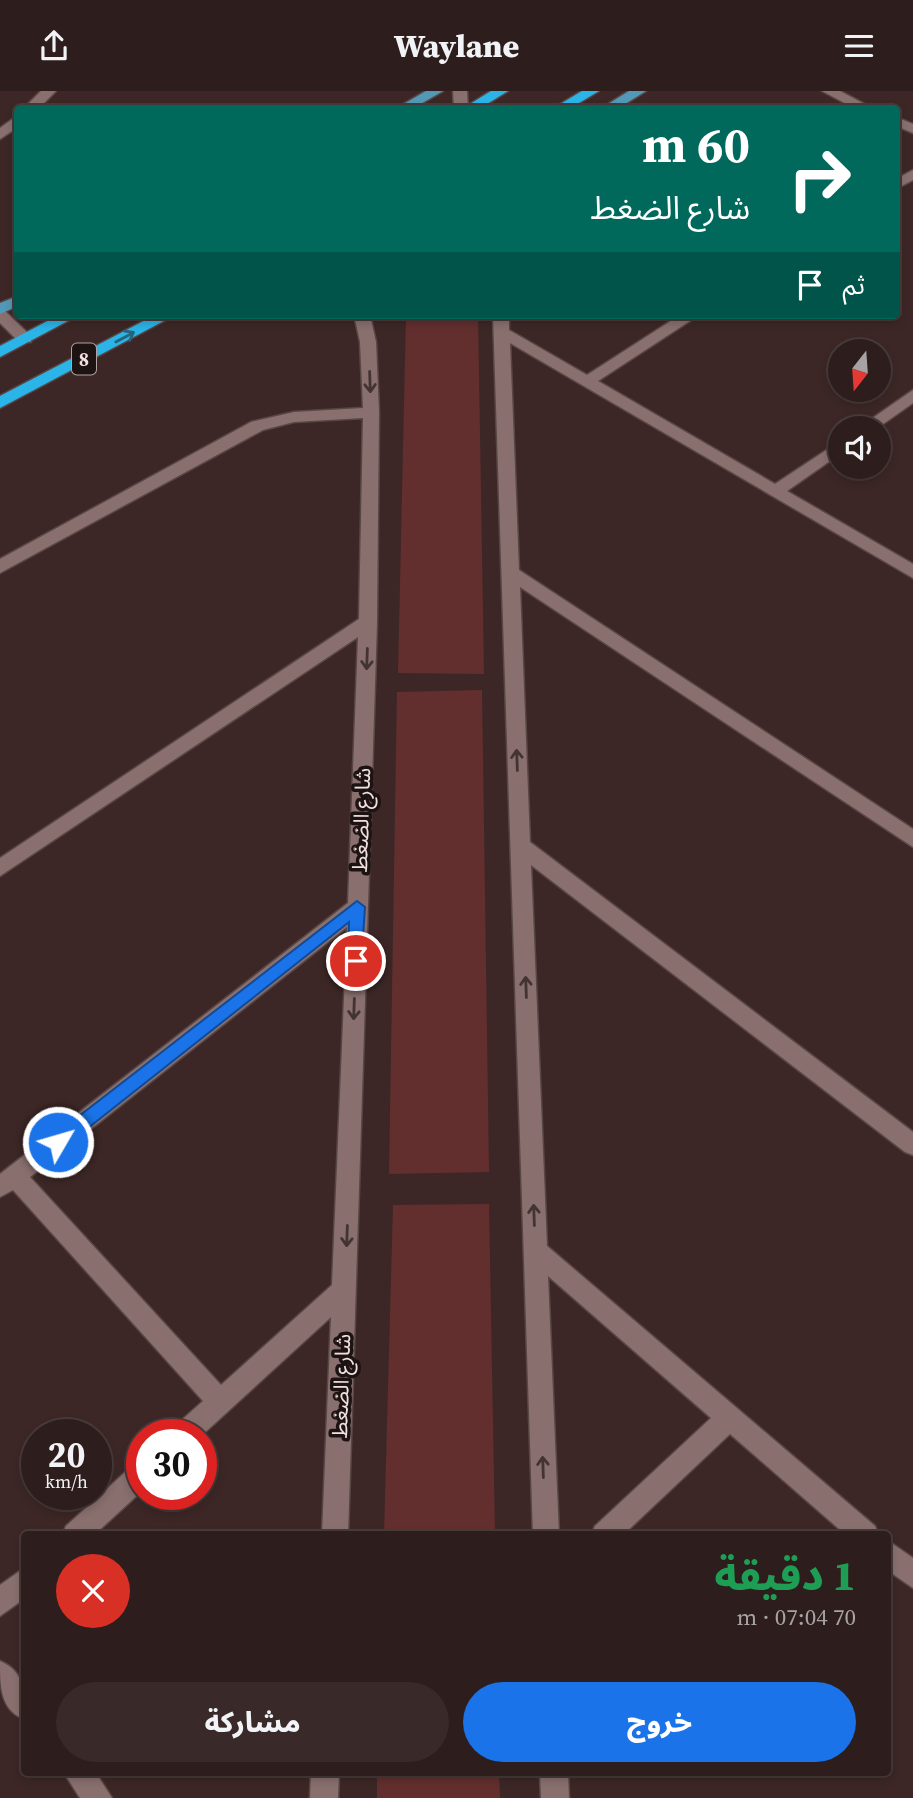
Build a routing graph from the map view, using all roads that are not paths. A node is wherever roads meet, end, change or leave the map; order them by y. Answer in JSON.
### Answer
{"nodes":[{"id":1,"x":49,"y":91,"type":"edge"},
{"id":2,"x":436,"y":91,"type":"edge"},
{"id":3,"x":501,"y":91,"type":"edge"},
{"id":4,"x":592,"y":91,"type":"edge"},
{"id":5,"x":639,"y":91,"type":"edge"},
{"id":6,"x":829,"y":91,"type":"edge"},
{"id":7,"x":33,"y":105,"type":"edge"},
{"id":8,"x":409,"y":105,"type":"edge"},
{"id":9,"x":475,"y":105,"type":"edge"},
{"id":10,"x":566,"y":105,"type":"edge"},
{"id":11,"x":613,"y":105,"type":"edge"},
{"id":12,"x":859,"y":105,"type":"edge"},
{"id":13,"x":14,"y":123,"type":"edge"},
{"id":14,"x":0,"y":135,"type":"edge"},
{"id":15,"x":0,"y":311,"type":"edge"},
{"id":16,"x":63,"y":319,"type":"edge"},
{"id":17,"x":159,"y":319,"type":"edge"},
{"id":18,"x":363,"y":319,"type":"edge"},
{"id":19,"x":370,"y":319,"type":"edge"},
{"id":20,"x":685,"y":319,"type":"edge"},
{"id":21,"x":501,"y":324,"type":"edge"},
{"id":22,"x":25,"y":339,"type":"junction"},
{"id":23,"x":368,"y":342,"type":"junction"},
{"id":24,"x":0,"y":352,"type":"edge"},
{"id":25,"x":586,"y":382,"type":"junction"},
{"id":26,"x":913,"y":395,"type":"edge"},
{"id":27,"x":0,"y":403,"type":"edge"},
{"id":28,"x":371,"y":412,"type":"junction"},
{"id":29,"x":883,"y":416,"type":"edge"},
{"id":30,"x":828,"y":454,"type":"edge"},
{"id":31,"x":775,"y":492,"type":"junction"},
{"id":32,"x":0,"y":567,"type":"edge"},
{"id":33,"x":510,"y":572,"type":"junction"},
{"id":34,"x":913,"y":572,"type":"edge"},
{"id":35,"x":368,"y":622,"type":"junction"},
{"id":36,"x":913,"y":839,"type":"edge"},
{"id":37,"x":520,"y":845,"type":"junction"},
{"id":38,"x":0,"y":868,"type":"edge"},
{"id":39,"x":357,"y":907,"type":"junction"},
{"id":40,"x":913,"y":1145,"type":"edge"},
{"id":41,"x":8,"y":1181,"type":"edge"},
{"id":42,"x":535,"y":1250,"type":"junction"},
{"id":43,"x":345,"y":1288,"type":"junction"},
{"id":44,"x":220,"y":1402,"type":"junction"},
{"id":45,"x":730,"y":1417,"type":"junction"},
{"id":46,"x":201,"y":1419,"type":"edge"},
{"id":47,"x":126,"y":1489,"type":"edge"},
{"id":48,"x":79,"y":1531,"type":"edge"},
{"id":49,"x":335,"y":1531,"type":"edge"},
{"id":50,"x":546,"y":1531,"type":"edge"},
{"id":51,"x":608,"y":1531,"type":"edge"},
{"id":52,"x":861,"y":1531,"type":"edge"},
{"id":53,"x":891,"y":1556,"type":"edge"},
{"id":54,"x":913,"y":1575,"type":"edge"},
{"id":55,"x":21,"y":1584,"type":"edge"},
{"id":56,"x":0,"y":1603,"type":"edge"},
{"id":57,"x":0,"y":1675,"type":"edge"},
{"id":58,"x":21,"y":1702,"type":"edge"},
{"id":59,"x":80,"y":1776,"type":"edge"},
{"id":60,"x":325,"y":1776,"type":"edge"},
{"id":61,"x":554,"y":1776,"type":"edge"},
{"id":62,"x":98,"y":1798,"type":"edge"},
{"id":63,"x":324,"y":1798,"type":"edge"},
{"id":64,"x":555,"y":1798,"type":"edge"}],
"edges":[{"from":1,"to":7,"type":"street"},
{"from":2,"to":8,"type":"main road"},
{"from":3,"to":9,"type":"highway"},
{"from":4,"to":10,"type":"highway"},
{"from":5,"to":11,"type":"main road"},
{"from":6,"to":12,"type":"street"},
{"from":13,"to":14,"type":"street"},
{"from":15,"to":22,"type":"street"},
{"from":16,"to":22,"type":"highway","number":"8"},
{"from":27,"to":17,"type":"highway","number":"8","one_way":true},
{"from":18,"to":23,"type":"street","name":"شارع الضغط"},
{"from":19,"to":23,"type":"street"},
{"from":20,"to":25,"type":"street"},
{"from":21,"to":25,"type":"street"},
{"from":21,"to":33,"type":"street"},
{"from":22,"to":24,"type":"highway","number":"8"},
{"from":23,"to":28,"type":"street","name":"شارع الضغط","one_way":true},
{"from":25,"to":31,"type":"street"},
{"from":26,"to":29,"type":"street"},
{"from":28,"to":32,"type":"street"},
{"from":28,"to":35,"type":"street","name":"شارع الضغط"},
{"from":30,"to":31,"type":"street"},
{"from":31,"to":34,"type":"street"},
{"from":33,"to":36,"type":"street"},
{"from":37,"to":33,"type":"street","one_way":true},
{"from":35,"to":38,"type":"street"},
{"from":35,"to":39,"type":"street","name":"شارع الضغط","one_way":true},
{"from":37,"to":40,"type":"street"},
{"from":42,"to":37,"type":"street","one_way":true},
{"from":39,"to":41,"type":"street"},
{"from":39,"to":43,"type":"street","name":"شارع الضغط","one_way":true},
{"from":41,"to":44,"type":"street"},
{"from":42,"to":45,"type":"street"},
{"from":50,"to":42,"type":"street","one_way":true},
{"from":43,"to":44,"type":"street"},
{"from":43,"to":49,"type":"street","name":"شارع الضغط"},
{"from":44,"to":46,"type":"street"},
{"from":45,"to":51,"type":"street"},
{"from":45,"to":52,"type":"street"},
{"from":47,"to":48,"type":"street"},
{"from":53,"to":54,"type":"street"},
{"from":55,"to":56,"type":"street"},
{"from":57,"to":58,"type":"street"},
{"from":59,"to":62,"type":"street"},
{"from":60,"to":63,"type":"street"},
{"from":61,"to":64,"type":"street"}]}
